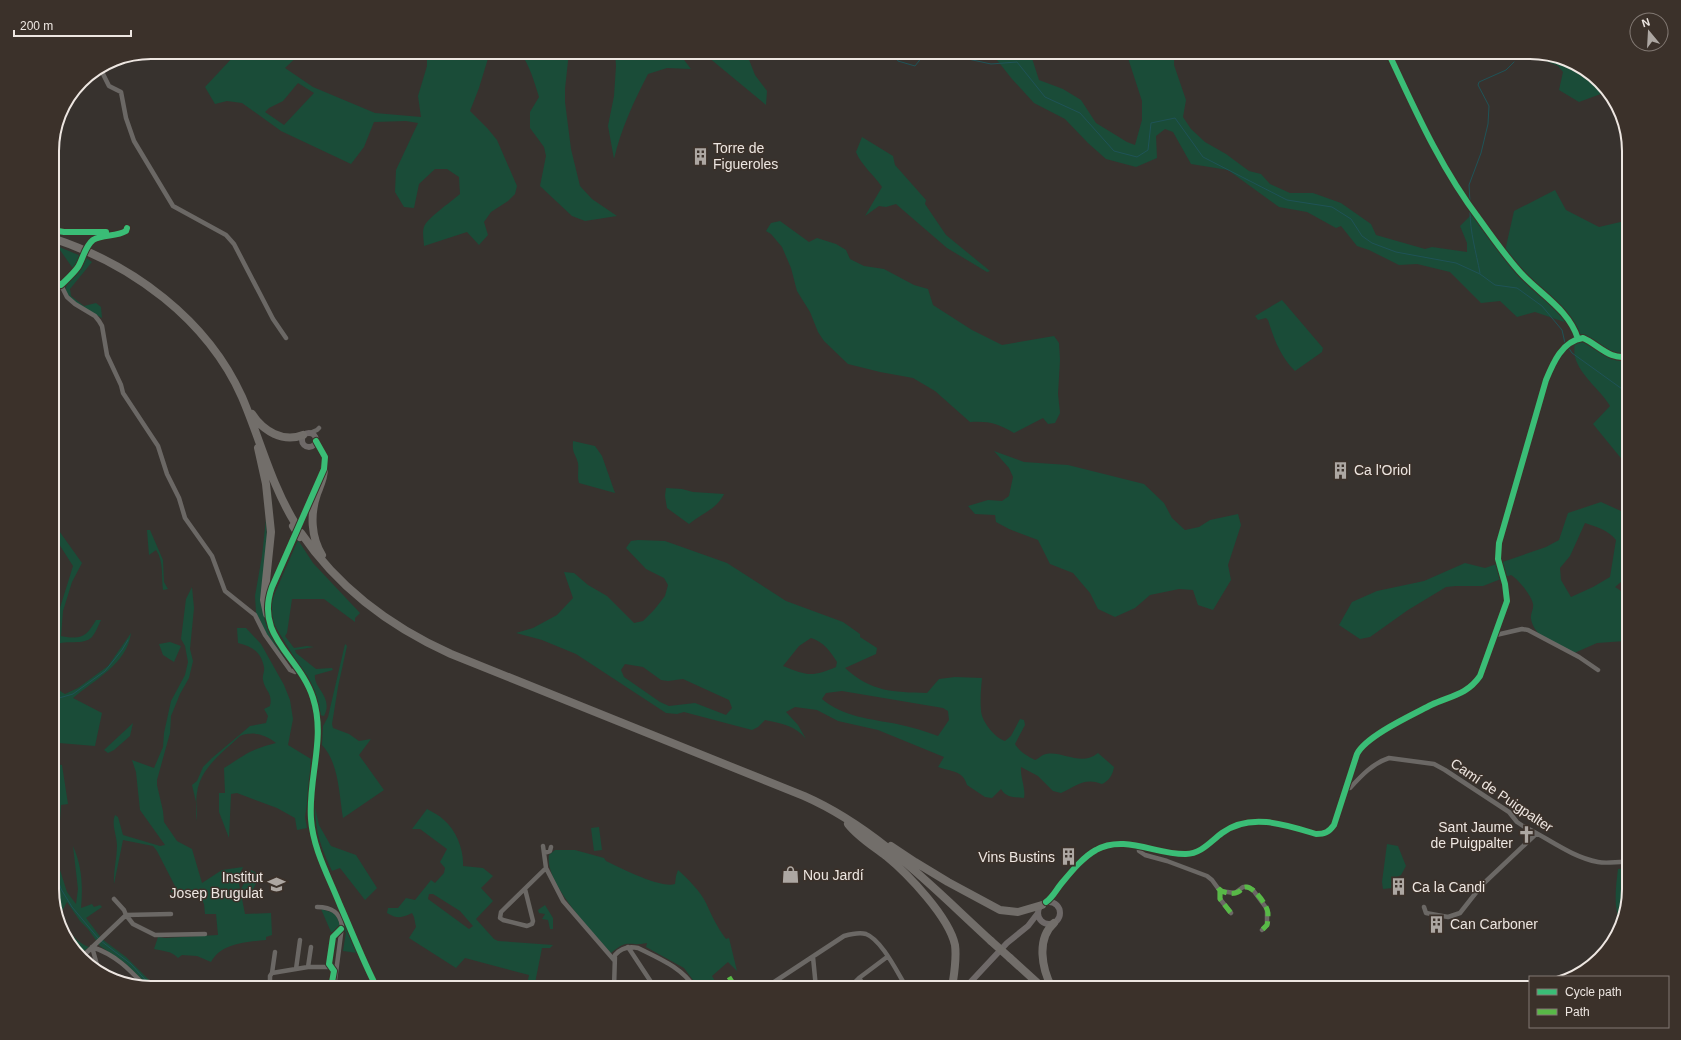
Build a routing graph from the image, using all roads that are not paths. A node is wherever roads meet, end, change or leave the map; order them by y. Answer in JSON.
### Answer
{"nodes":[{"id":1,"x":1391,"y":59,"type":"edge"},
{"id":2,"x":102,"y":73,"type":"edge"},
{"id":3,"x":59,"y":241,"type":"edge"},
{"id":4,"x":59,"y":244,"type":"edge"},
{"id":5,"x":59,"y":284,"type":"edge"},
{"id":6,"x":286,"y":338,"type":"dead end"},
{"id":7,"x":1575,"y":340,"type":"junction"},
{"id":8,"x":1622,"y":357,"type":"edge"},
{"id":9,"x":241,"y":397,"type":"junction"},
{"id":10,"x":307,"y":434,"type":"junction"},
{"id":11,"x":316,"y":439,"type":"junction"},
{"id":12,"x":311,"y":446,"type":"junction"},
{"id":13,"x":258,"y":448,"type":"junction"},
{"id":14,"x":320,"y":450,"type":"junction"},
{"id":15,"x":324,"y":470,"type":"junction"},
{"id":16,"x":294,"y":524,"type":"junction"},
{"id":17,"x":301,"y":535,"type":"junction"},
{"id":18,"x":335,"y":575,"type":"junction"},
{"id":19,"x":267,"y":614,"type":"junction"},
{"id":20,"x":1496,"y":635,"type":"junction"},
{"id":21,"x":299,"y":670,"type":"junction"},
{"id":22,"x":1598,"y":670,"type":"dead end"},
{"id":23,"x":1346,"y":788,"type":"junction"},
{"id":24,"x":850,"y":823,"type":"junction"},
{"id":25,"x":1536,"y":834,"type":"junction"},
{"id":26,"x":542,"y":846,"type":"dead end"},
{"id":27,"x":551,"y":847,"type":"dead end"},
{"id":28,"x":1139,"y":847,"type":"junction"},
{"id":29,"x":544,"y":853,"type":"junction"},
{"id":30,"x":1622,"y":862,"type":"edge"},
{"id":31,"x":546,"y":868,"type":"junction"},
{"id":32,"x":525,"y":889,"type":"junction"},
{"id":33,"x":1219,"y":890,"type":"junction"},
{"id":34,"x":1056,"y":892,"type":"junction"},
{"id":35,"x":114,"y":899,"type":"dead end"},
{"id":36,"x":316,"y":907,"type":"dead end"},
{"id":37,"x":1042,"y":907,"type":"junction"},
{"id":38,"x":1058,"y":907,"type":"junction"},
{"id":39,"x":1424,"y":908,"type":"dead end"},
{"id":40,"x":1231,"y":913,"type":"dead end"},
{"id":41,"x":171,"y":914,"type":"dead end"},
{"id":42,"x":126,"y":915,"type":"junction"},
{"id":43,"x":1044,"y":923,"type":"junction"},
{"id":44,"x":1054,"y":923,"type":"junction"},
{"id":45,"x":1028,"y":926,"type":"junction"},
{"id":46,"x":1262,"y":930,"type":"dead end"},
{"id":47,"x":206,"y":934,"type":"dead end"},
{"id":48,"x":300,"y":940,"type":"dead end"},
{"id":49,"x":92,"y":947,"type":"junction"},
{"id":50,"x":311,"y":947,"type":"dead end"},
{"id":51,"x":628,"y":947,"type":"junction"},
{"id":52,"x":276,"y":952,"type":"dead end"},
{"id":53,"x":85,"y":953,"type":"edge"},
{"id":54,"x":813,"y":957,"type":"junction"},
{"id":55,"x":887,"y":957,"type":"junction"},
{"id":56,"x":1009,"y":959,"type":"junction"},
{"id":57,"x":614,"y":960,"type":"junction"},
{"id":58,"x":96,"y":963,"type":"edge"},
{"id":59,"x":308,"y":967,"type":"junction"},
{"id":60,"x":336,"y":967,"type":"junction"},
{"id":61,"x":296,"y":969,"type":"junction"},
{"id":62,"x":272,"y":973,"type":"junction"},
{"id":63,"x":859,"y":978,"type":"junction"},
{"id":64,"x":140,"y":980,"type":"edge"},
{"id":65,"x":778,"y":980,"type":"edge"},
{"id":66,"x":270,"y":981,"type":"edge"},
{"id":67,"x":335,"y":981,"type":"edge"},
{"id":68,"x":374,"y":981,"type":"edge"},
{"id":69,"x":614,"y":981,"type":"edge"},
{"id":70,"x":650,"y":981,"type":"edge"},
{"id":71,"x":691,"y":981,"type":"edge"},
{"id":72,"x":815,"y":981,"type":"edge"},
{"id":73,"x":856,"y":981,"type":"edge"},
{"id":74,"x":861,"y":981,"type":"edge"},
{"id":75,"x":902,"y":981,"type":"edge"},
{"id":76,"x":953,"y":981,"type":"edge"},
{"id":77,"x":972,"y":981,"type":"edge"},
{"id":78,"x":1031,"y":981,"type":"edge"},
{"id":79,"x":1035,"y":981,"type":"edge"},
{"id":80,"x":1049,"y":981,"type":"edge"}],
"edges":[{"from":1,"to":7,"type":"street"},
{"from":2,"to":6,"type":"street"},
{"from":3,"to":9,"type":"highway"},
{"from":4,"to":13,"type":"highway"},
{"from":5,"to":21,"type":"street"},
{"from":7,"to":8,"type":"street"},
{"from":7,"to":20,"type":"street"},
{"from":9,"to":10,"type":"highway"},
{"from":9,"to":16,"type":"highway"},
{"from":10,"to":11,"type":"street"},
{"from":10,"to":11,"type":"street"},
{"from":10,"to":12,"type":"street"},
{"from":11,"to":12,"type":"street"},
{"from":11,"to":14,"type":"street"},
{"from":12,"to":14,"type":"street"},
{"from":13,"to":16,"type":"highway"},
{"from":13,"to":19,"type":"highway"},
{"from":14,"to":15,"type":"street"},
{"from":15,"to":18,"type":"highway"},
{"from":15,"to":19,"type":"street"},
{"from":16,"to":17,"type":"highway"},
{"from":17,"to":18,"type":"highway"},
{"from":17,"to":24,"type":"highway"},
{"from":18,"to":24,"type":"highway"},
{"from":19,"to":21,"type":"street"},
{"from":20,"to":22,"type":"street"},
{"from":20,"to":23,"type":"street"},
{"from":21,"to":68,"type":"street"},
{"from":23,"to":25,"type":"street","name":"Camí de Puigpalter"},
{"from":23,"to":28,"type":"street"},
{"from":24,"to":37,"type":"highway"},
{"from":24,"to":56,"type":"highway","bridge":true},
{"from":24,"to":76,"type":"highway"},
{"from":25,"to":30,"type":"street","name":"Camí de Puigpalter"},
{"from":25,"to":39,"type":"street"},
{"from":26,"to":29,"type":"street"},
{"from":27,"to":29,"type":"street"},
{"from":28,"to":33,"type":"street"},
{"from":28,"to":34,"type":"street"},
{"from":29,"to":31,"type":"street"},
{"from":31,"to":32,"type":"street"},
{"from":31,"to":57,"type":"street"},
{"from":32,"to":32,"type":"street"},
{"from":33,"to":40,"type":"street"},
{"from":33,"to":46,"type":"street"},
{"from":34,"to":37,"type":"street"},
{"from":34,"to":38,"type":"street"},
{"from":35,"to":42,"type":"street"},
{"from":36,"to":60,"type":"street"},
{"from":37,"to":38,"type":"street"},
{"from":37,"to":43,"type":"street"},
{"from":37,"to":45,"type":"street"},
{"from":38,"to":44,"type":"street"},
{"from":41,"to":42,"type":"street"},
{"from":42,"to":47,"type":"street"},
{"from":42,"to":49,"type":"street"},
{"from":43,"to":44,"type":"street"},
{"from":43,"to":45,"type":"street"},
{"from":44,"to":80,"type":"highway"},
{"from":45,"to":77,"type":"street"},
{"from":48,"to":61,"type":"street"},
{"from":49,"to":53,"type":"street"},
{"from":49,"to":58,"type":"street"},
{"from":49,"to":64,"type":"street"},
{"from":50,"to":59,"type":"street"},
{"from":51,"to":57,"type":"street"},
{"from":51,"to":70,"type":"street"},
{"from":51,"to":71,"type":"street"},
{"from":52,"to":62,"type":"street"},
{"from":54,"to":55,"type":"street"},
{"from":54,"to":65,"type":"street"},
{"from":54,"to":72,"type":"street"},
{"from":55,"to":63,"type":"street"},
{"from":55,"to":75,"type":"street"},
{"from":56,"to":78,"type":"highway"},
{"from":56,"to":79,"type":"highway"},
{"from":57,"to":69,"type":"street"},
{"from":59,"to":60,"type":"street"},
{"from":59,"to":61,"type":"street"},
{"from":60,"to":67,"type":"street"},
{"from":61,"to":62,"type":"street"},
{"from":62,"to":66,"type":"street"},
{"from":63,"to":73,"type":"street"},
{"from":63,"to":74,"type":"street"}]}
